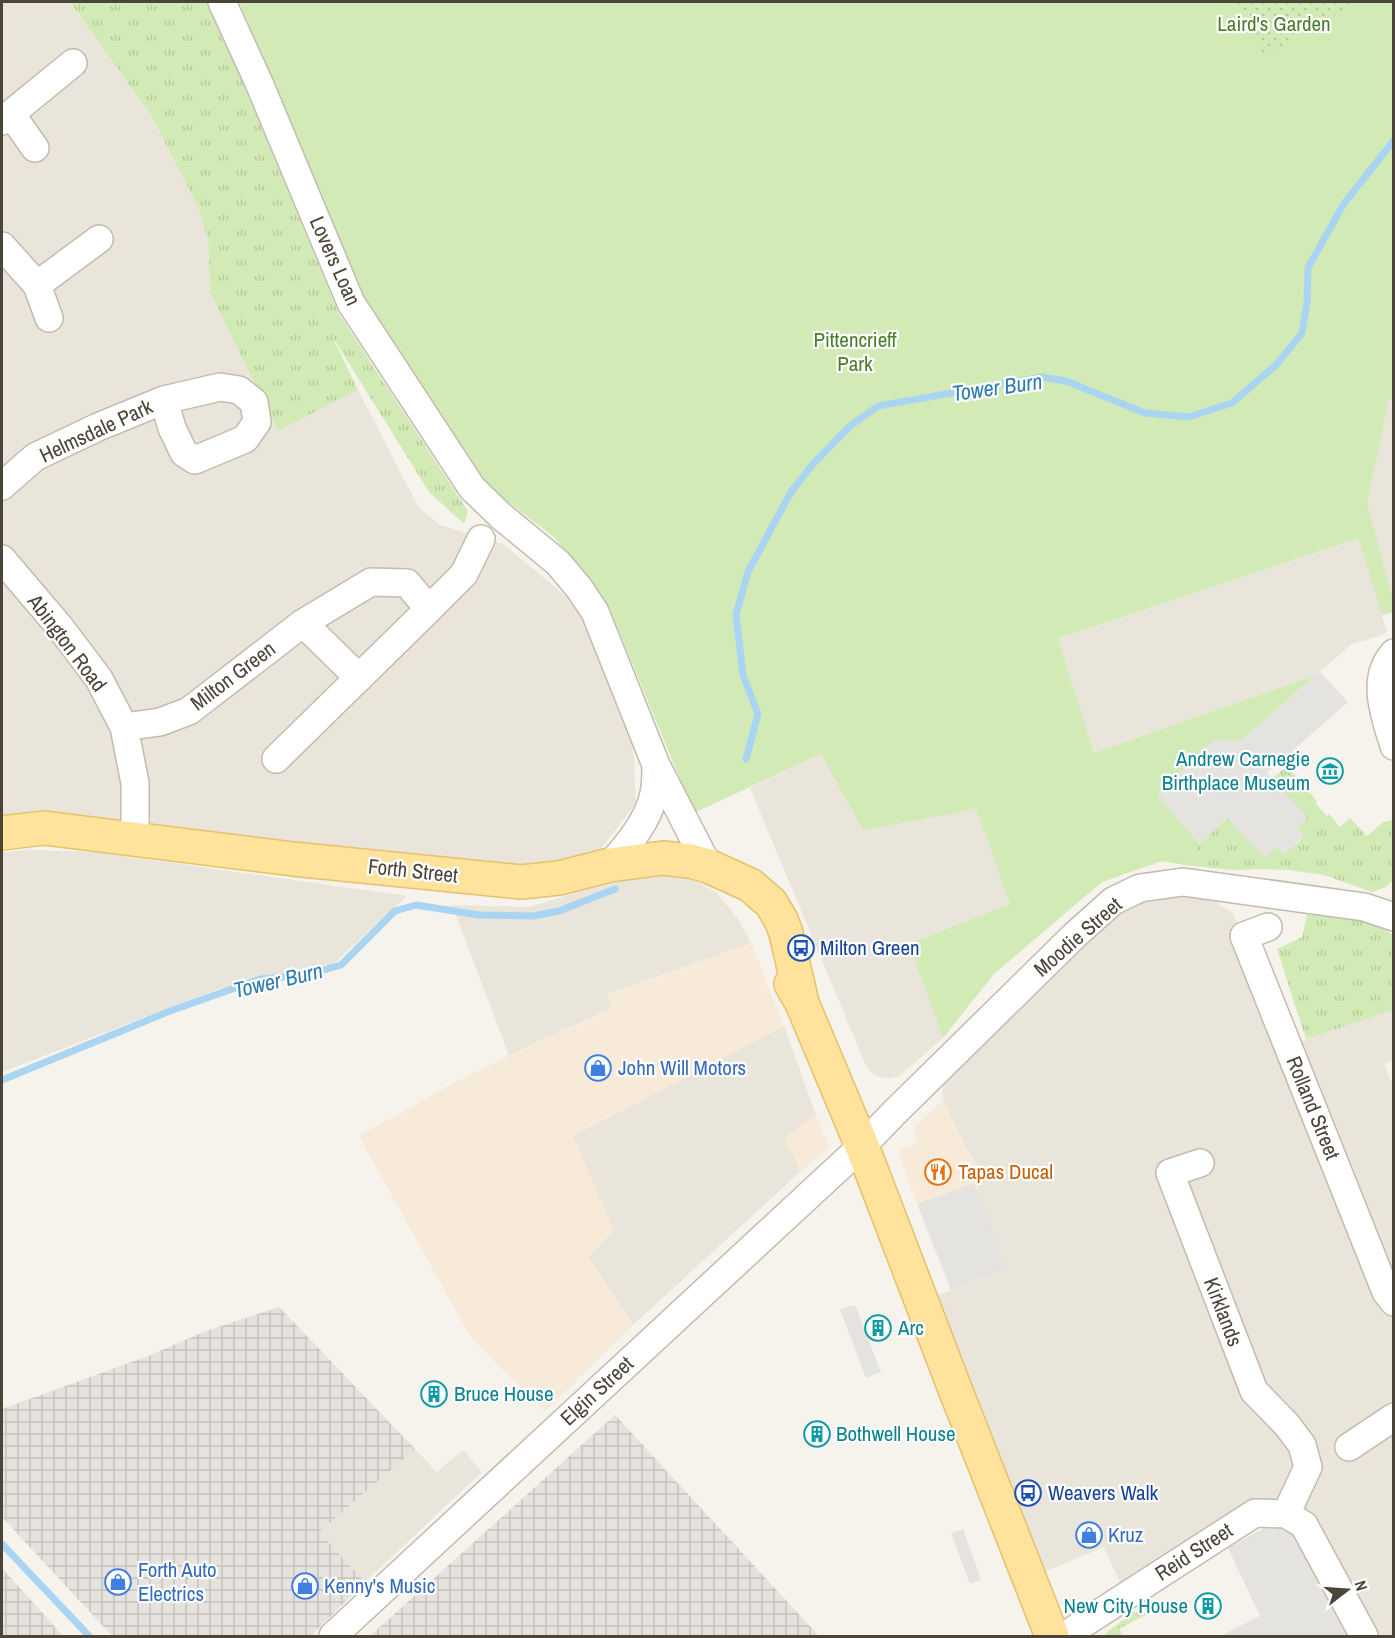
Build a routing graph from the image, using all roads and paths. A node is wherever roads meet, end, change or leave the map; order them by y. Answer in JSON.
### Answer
{"nodes":[{"id":1,"x":222,"y":2,"type":"edge"},
{"id":2,"x":73,"y":63,"type":"dead end"},
{"id":3,"x":6,"y":118,"type":"edge"},
{"id":4,"x":35,"y":147,"type":"dead end"},
{"id":5,"x":99,"y":238,"type":"dead end"},
{"id":6,"x":2,"y":246,"type":"edge"},
{"id":7,"x":36,"y":285,"type":"junction"},
{"id":8,"x":49,"y":318,"type":"dead end"},
{"id":9,"x":164,"y":400,"type":"dead end"},
{"id":10,"x":2,"y":486,"type":"edge"},
{"id":11,"x":481,"y":539,"type":"dead end"},
{"id":12,"x":2,"y":559,"type":"edge"},
{"id":13,"x":429,"y":609,"type":"junction"},
{"id":14,"x":303,"y":623,"type":"junction"},
{"id":15,"x":1394,"y":653,"type":"edge"},
{"id":16,"x":359,"y":678,"type":"junction"},
{"id":17,"x":124,"y":727,"type":"junction"},
{"id":18,"x":1394,"y":746,"type":"edge"},
{"id":19,"x":276,"y":759,"type":"dead end"},
{"id":20,"x":656,"y":765,"type":"junction"},
{"id":21,"x":2,"y":833,"type":"edge"},
{"id":22,"x":135,"y":839,"type":"junction"},
{"id":23,"x":699,"y":863,"type":"junction"},
{"id":24,"x":610,"y":865,"type":"junction"},
{"id":25,"x":1394,"y":917,"type":"edge"},
{"id":26,"x":1268,"y":927,"type":"dead end"},
{"id":27,"x":862,"y":1146,"type":"junction"},
{"id":28,"x":1200,"y":1163,"type":"dead end"},
{"id":29,"x":1394,"y":1302,"type":"edge"},
{"id":30,"x":1394,"y":1417,"type":"edge"},
{"id":31,"x":1349,"y":1447,"type":"dead end"},
{"id":32,"x":1286,"y":1514,"type":"junction"},
{"id":33,"x":333,"y":1636,"type":"edge"},
{"id":34,"x":1053,"y":1636,"type":"edge"},
{"id":35,"x":1064,"y":1636,"type":"edge"},
{"id":36,"x":1364,"y":1636,"type":"edge"}],
"edges":[{"from":1,"to":20,"type":"street","name":"Lovers Loan"},
{"from":2,"to":3,"type":"street"},
{"from":3,"to":4,"type":"street"},
{"from":5,"to":7,"type":"street"},
{"from":6,"to":7,"type":"street"},
{"from":7,"to":8,"type":"street"},
{"from":9,"to":10,"type":"street","name":"Helmsdale Park"},
{"from":11,"to":13,"type":"street"},
{"from":12,"to":17,"type":"street","name":"Abington Road"},
{"from":13,"to":14,"type":"street","name":"Milton Green"},
{"from":13,"to":16,"type":"street"},
{"from":14,"to":16,"type":"street"},
{"from":14,"to":17,"type":"street","name":"Milton Green"},
{"from":15,"to":18,"type":"street"},
{"from":16,"to":19,"type":"street"},
{"from":17,"to":22,"type":"street","name":"Abington Road"},
{"from":20,"to":23,"type":"street"},
{"from":20,"to":24,"type":"street"},
{"from":21,"to":22,"type":"main road","name":"Forth Street"},
{"from":22,"to":24,"type":"main road","name":"Forth Street"},
{"from":23,"to":24,"type":"main road","name":"Forth Street"},
{"from":23,"to":27,"type":"main road","name":"Forth Street"},
{"from":25,"to":27,"type":"street","name":"Moodie Street"},
{"from":26,"to":29,"type":"street","name":"Rolland Street"},
{"from":27,"to":33,"type":"street","name":"Elgin Street"},
{"from":27,"to":34,"type":"main road","name":"Forth Street"},
{"from":28,"to":32,"type":"street","name":"Kirklands"},
{"from":30,"to":31,"type":"street"},
{"from":32,"to":35,"type":"street","name":"Reid Street"},
{"from":32,"to":36,"type":"street"}]}
